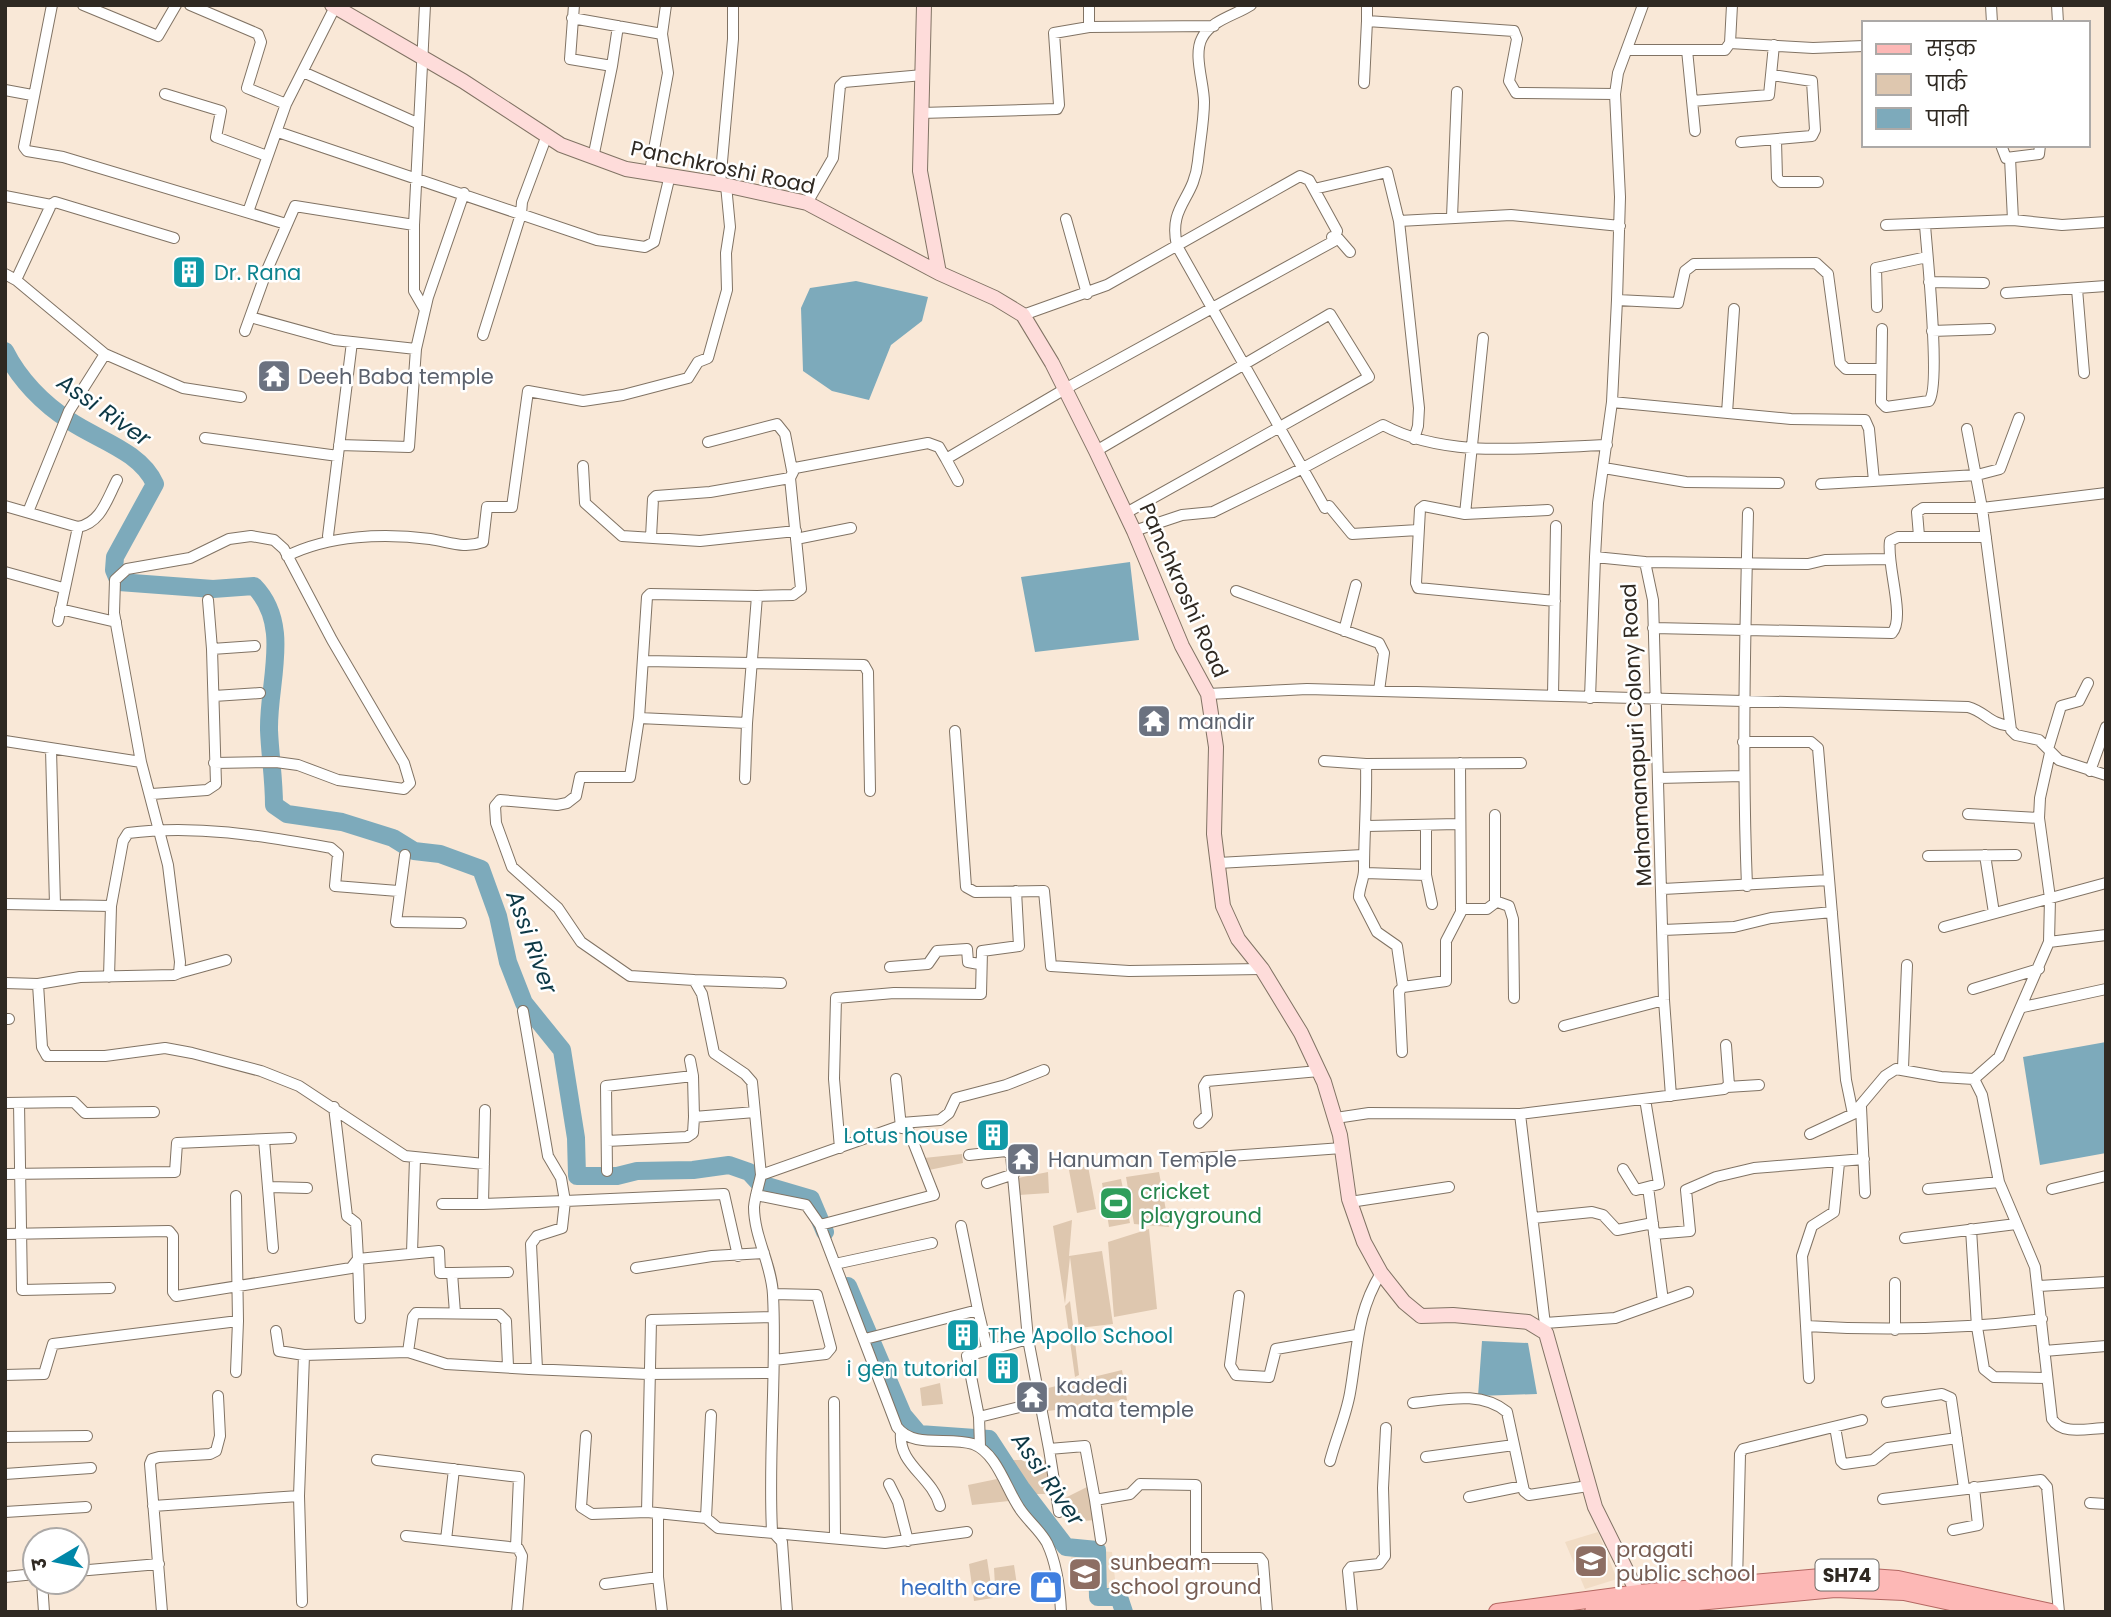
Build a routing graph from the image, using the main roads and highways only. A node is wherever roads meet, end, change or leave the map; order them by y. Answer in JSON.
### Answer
{"nodes":[{"id":1,"x":1643,"y":1603,"type":"edge"},
{"id":2,"x":1955,"y":1607,"type":"edge"},
{"id":3,"x":1497,"y":1612,"type":"edge"},
{"id":4,"x":1593,"y":1612,"type":"edge"},
{"id":5,"x":1997,"y":1612,"type":"edge"},
{"id":6,"x":2051,"y":1612,"type":"edge"}],
"edges":[{"from":1,"to":2,"type":"main road","number":"SH74"},
{"from":1,"to":3,"type":"main road","number":"SH74"},
{"from":1,"to":4,"type":"main road","number":"SH74"},
{"from":1,"to":6,"type":"main road","number":"SH74"},
{"from":2,"to":5,"type":"main road","number":"SH74"}]}
